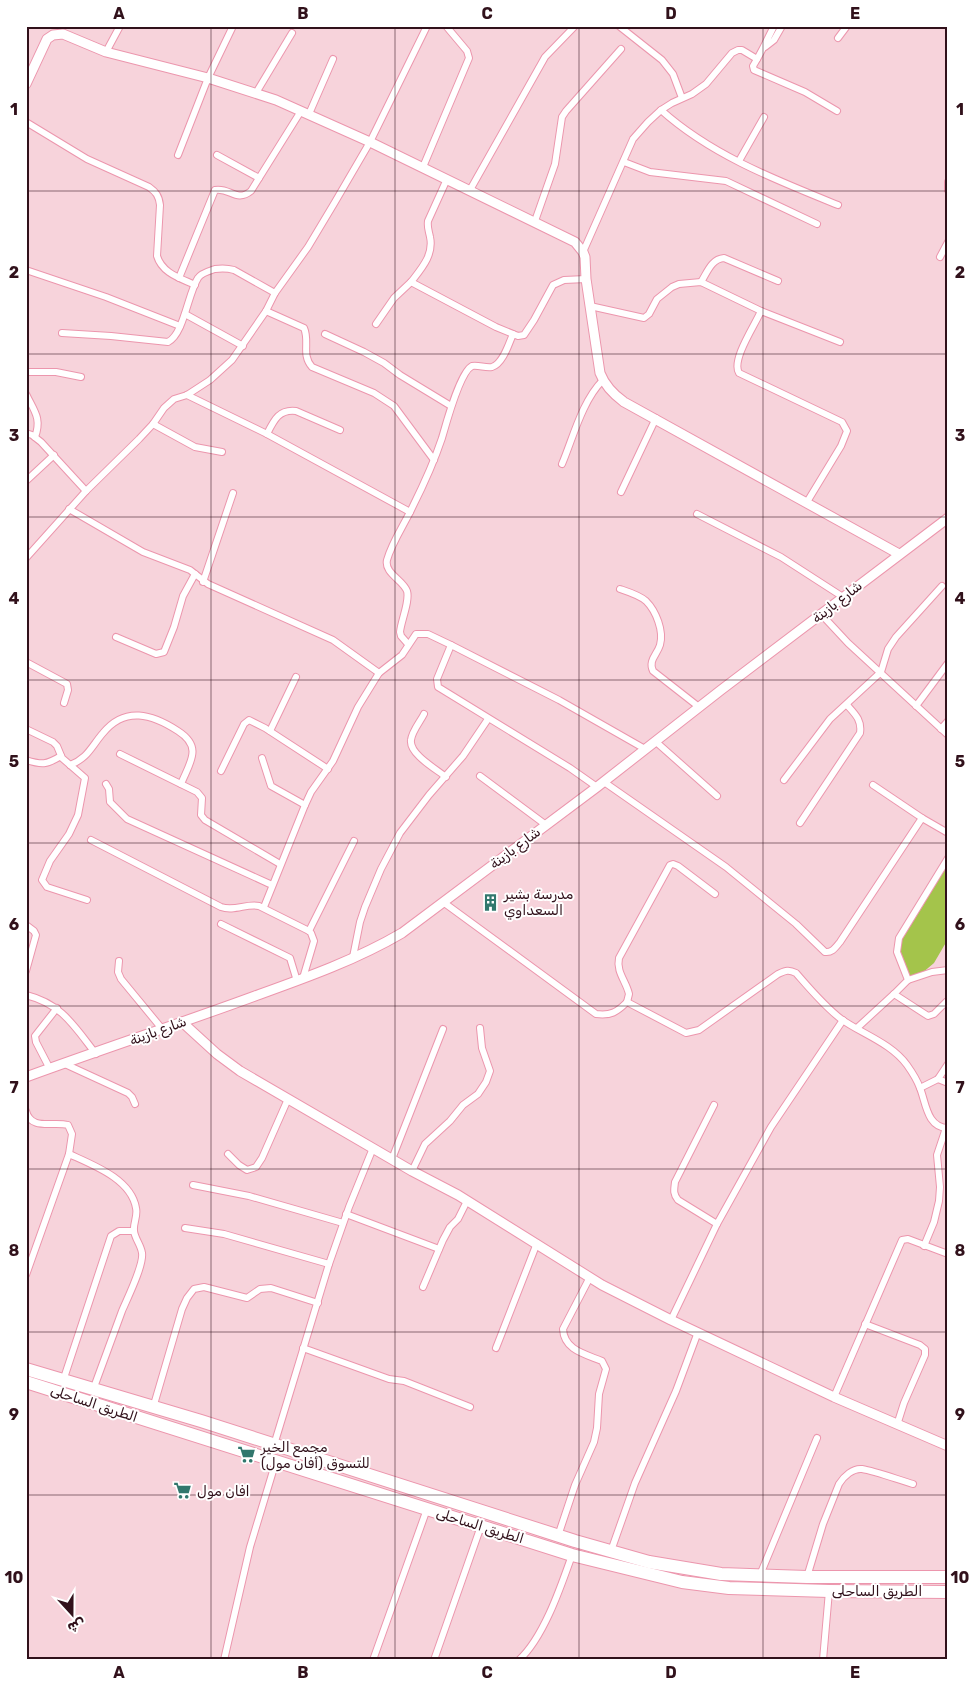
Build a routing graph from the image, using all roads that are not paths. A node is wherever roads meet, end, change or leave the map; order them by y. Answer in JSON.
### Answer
{"nodes":[{"id":1,"x":120,"y":26,"type":"edge"},
{"id":2,"x":233,"y":26,"type":"edge"},
{"id":3,"x":427,"y":26,"type":"edge"},
{"id":4,"x":446,"y":26,"type":"edge"},
{"id":5,"x":575,"y":26,"type":"edge"},
{"id":6,"x":619,"y":26,"type":"edge"},
{"id":7,"x":774,"y":26,"type":"edge"},
{"id":8,"x":782,"y":26,"type":"edge"},
{"id":9,"x":847,"y":26,"type":"edge"},
{"id":10,"x":292,"y":33,"type":"dead end"},
{"id":11,"x":838,"y":38,"type":"dead end"},
{"id":12,"x":765,"y":47,"type":"junction"},
{"id":13,"x":620,"y":49,"type":"dead end"},
{"id":14,"x":106,"y":52,"type":"junction"},
{"id":15,"x":333,"y":59,"type":"dead end"},
{"id":16,"x":757,"y":59,"type":"junction"},
{"id":17,"x":208,"y":78,"type":"junction"},
{"id":18,"x":26,"y":84,"type":"edge"},
{"id":19,"x":256,"y":93,"type":"junction"},
{"id":20,"x":682,"y":98,"type":"junction"},
{"id":21,"x":661,"y":110,"type":"junction"},
{"id":22,"x":837,"y":111,"type":"dead end"},
{"id":23,"x":305,"y":112,"type":"junction"},
{"id":24,"x":764,"y":117,"type":"dead end"},
{"id":25,"x":26,"y":122,"type":"edge"},
{"id":26,"x":370,"y":142,"type":"junction"},
{"id":27,"x":178,"y":155,"type":"dead end"},
{"id":28,"x":217,"y":155,"type":"dead end"},
{"id":29,"x":739,"y":161,"type":"junction"},
{"id":30,"x":624,"y":162,"type":"junction"},
{"id":31,"x":423,"y":167,"type":"junction"},
{"id":32,"x":260,"y":178,"type":"junction"},
{"id":33,"x":447,"y":179,"type":"junction"},
{"id":34,"x":948,"y":182,"type":"edge"},
{"id":35,"x":470,"y":190,"type":"junction"},
{"id":36,"x":948,"y":190,"type":"edge"},
{"id":37,"x":838,"y":205,"type":"dead end"},
{"id":38,"x":535,"y":221,"type":"junction"},
{"id":39,"x":817,"y":224,"type":"dead end"},
{"id":40,"x":948,"y":242,"type":"edge"},
{"id":41,"x":583,"y":252,"type":"junction"},
{"id":42,"x":940,"y":257,"type":"dead end"},
{"id":43,"x":26,"y":270,"type":"edge"},
{"id":44,"x":180,"y":278,"type":"junction"},
{"id":45,"x":586,"y":279,"type":"junction"},
{"id":46,"x":778,"y":281,"type":"dead end"},
{"id":47,"x":410,"y":282,"type":"junction"},
{"id":48,"x":701,"y":282,"type":"junction"},
{"id":49,"x":195,"y":285,"type":"junction"},
{"id":50,"x":275,"y":293,"type":"junction"},
{"id":51,"x":590,"y":306,"type":"junction"},
{"id":52,"x":266,"y":311,"type":"junction"},
{"id":53,"x":761,"y":311,"type":"junction"},
{"id":54,"x":185,"y":314,"type":"junction"},
{"id":55,"x":376,"y":324,"type":"dead end"},
{"id":56,"x":180,"y":326,"type":"junction"},
{"id":57,"x":62,"y":333,"type":"dead end"},
{"id":58,"x":325,"y":334,"type":"dead end"},
{"id":59,"x":513,"y":334,"type":"junction"},
{"id":60,"x":840,"y":342,"type":"dead end"},
{"id":61,"x":243,"y":346,"type":"junction"},
{"id":62,"x":26,"y":372,"type":"edge"},
{"id":63,"x":82,"y":377,"type":"dead end"},
{"id":64,"x":602,"y":380,"type":"junction"},
{"id":65,"x":26,"y":394,"type":"edge"},
{"id":66,"x":187,"y":396,"type":"junction"},
{"id":67,"x":451,"y":406,"type":"junction"},
{"id":68,"x":656,"y":418,"type":"junction"},
{"id":69,"x":153,"y":424,"type":"junction"},
{"id":70,"x":340,"y":430,"type":"dead end"},
{"id":71,"x":26,"y":433,"type":"edge"},
{"id":72,"x":267,"y":434,"type":"junction"},
{"id":73,"x":35,"y":437,"type":"junction"},
{"id":74,"x":222,"y":452,"type":"dead end"},
{"id":75,"x":54,"y":455,"type":"junction"},
{"id":76,"x":434,"y":460,"type":"junction"},
{"id":77,"x":562,"y":464,"type":"dead end"},
{"id":78,"x":26,"y":482,"type":"edge"},
{"id":79,"x":86,"y":490,"type":"junction"},
{"id":80,"x":621,"y":492,"type":"dead end"},
{"id":81,"x":233,"y":493,"type":"dead end"},
{"id":82,"x":807,"y":502,"type":"junction"},
{"id":83,"x":69,"y":509,"type":"junction"},
{"id":84,"x":410,"y":512,"type":"junction"},
{"id":85,"x":697,"y":514,"type":"dead end"},
{"id":86,"x":948,"y":518,"type":"edge"},
{"id":87,"x":899,"y":554,"type":"junction"},
{"id":88,"x":26,"y":558,"type":"edge"},
{"id":89,"x":195,"y":574,"type":"junction"},
{"id":90,"x":203,"y":582,"type":"junction"},
{"id":91,"x":942,"y":586,"type":"dead end"},
{"id":92,"x":620,"y":589,"type":"dead end"},
{"id":93,"x":843,"y":597,"type":"junction"},
{"id":94,"x":821,"y":614,"type":"junction"},
{"id":95,"x":116,"y":637,"type":"dead end"},
{"id":96,"x":408,"y":644,"type":"junction"},
{"id":97,"x":452,"y":644,"type":"junction"},
{"id":98,"x":26,"y":662,"type":"edge"},
{"id":99,"x":948,"y":663,"type":"edge"},
{"id":100,"x":881,"y":672,"type":"junction"},
{"id":101,"x":379,"y":673,"type":"junction"},
{"id":102,"x":296,"y":677,"type":"dead end"},
{"id":103,"x":64,"y":703,"type":"dead end"},
{"id":104,"x":847,"y":705,"type":"junction"},
{"id":105,"x":916,"y":706,"type":"junction"},
{"id":106,"x":699,"y":707,"type":"junction"},
{"id":107,"x":424,"y":714,"type":"dead end"},
{"id":108,"x":488,"y":718,"type":"junction"},
{"id":109,"x":948,"y":721,"type":"edge"},
{"id":110,"x":26,"y":729,"type":"edge"},
{"id":111,"x":940,"y":729,"type":"junction"},
{"id":112,"x":270,"y":731,"type":"junction"},
{"id":113,"x":948,"y":736,"type":"edge"},
{"id":114,"x":655,"y":741,"type":"junction"},
{"id":115,"x":645,"y":749,"type":"junction"},
{"id":116,"x":120,"y":754,"type":"dead end"},
{"id":117,"x":61,"y":756,"type":"junction"},
{"id":118,"x":262,"y":758,"type":"dead end"},
{"id":119,"x":26,"y":760,"type":"edge"},
{"id":120,"x":70,"y":765,"type":"junction"},
{"id":121,"x":328,"y":769,"type":"junction"},
{"id":122,"x":221,"y":770,"type":"dead end"},
{"id":123,"x":480,"y":776,"type":"dead end"},
{"id":124,"x":446,"y":777,"type":"junction"},
{"id":125,"x":784,"y":780,"type":"dead end"},
{"id":126,"x":106,"y":784,"type":"dead end"},
{"id":127,"x":182,"y":784,"type":"junction"},
{"id":128,"x":874,"y":784,"type":"dead end"},
{"id":129,"x":601,"y":785,"type":"junction"},
{"id":130,"x":717,"y":796,"type":"dead end"},
{"id":131,"x":305,"y":804,"type":"junction"},
{"id":132,"x":922,"y":818,"type":"junction"},
{"id":133,"x":800,"y":823,"type":"dead end"},
{"id":134,"x":546,"y":825,"type":"junction"},
{"id":135,"x":948,"y":833,"type":"edge"},
{"id":136,"x":91,"y":840,"type":"dead end"},
{"id":137,"x":354,"y":841,"type":"dead end"},
{"id":138,"x":948,"y":858,"type":"edge"},
{"id":139,"x":280,"y":864,"type":"junction"},
{"id":140,"x":272,"y":885,"type":"junction"},
{"id":141,"x":715,"y":894,"type":"dead end"},
{"id":142,"x":87,"y":900,"type":"dead end"},
{"id":143,"x":443,"y":902,"type":"junction"},
{"id":144,"x":264,"y":907,"type":"junction"},
{"id":145,"x":220,"y":924,"type":"dead end"},
{"id":146,"x":26,"y":925,"type":"edge"},
{"id":147,"x":308,"y":931,"type":"junction"},
{"id":148,"x":353,"y":958,"type":"junction"},
{"id":149,"x":119,"y":961,"type":"dead end"},
{"id":150,"x":948,"y":970,"type":"edge"},
{"id":151,"x":26,"y":971,"type":"edge"},
{"id":152,"x":300,"y":979,"type":"junction"},
{"id":153,"x":908,"y":980,"type":"junction"},
{"id":154,"x":894,"y":994,"type":"junction"},
{"id":155,"x":26,"y":995,"type":"edge"},
{"id":156,"x":627,"y":1002,"type":"junction"},
{"id":157,"x":947,"y":1002,"type":"edge"},
{"id":158,"x":57,"y":1008,"type":"junction"},
{"id":159,"x":843,"y":1020,"type":"junction"},
{"id":160,"x":182,"y":1022,"type":"junction"},
{"id":161,"x":480,"y":1028,"type":"dead end"},
{"id":162,"x":857,"y":1028,"type":"junction"},
{"id":163,"x":443,"y":1029,"type":"dead end"},
{"id":164,"x":163,"y":1030,"type":"junction"},
{"id":165,"x":96,"y":1054,"type":"junction"},
{"id":166,"x":65,"y":1064,"type":"junction"},
{"id":167,"x":948,"y":1064,"type":"edge"},
{"id":168,"x":50,"y":1069,"type":"junction"},
{"id":169,"x":26,"y":1077,"type":"edge"},
{"id":170,"x":938,"y":1079,"type":"junction"},
{"id":171,"x":948,"y":1083,"type":"edge"},
{"id":172,"x":920,"y":1088,"type":"junction"},
{"id":173,"x":288,"y":1099,"type":"junction"},
{"id":174,"x":135,"y":1104,"type":"dead end"},
{"id":175,"x":714,"y":1105,"type":"dead end"},
{"id":176,"x":26,"y":1111,"type":"edge"},
{"id":177,"x":947,"y":1128,"type":"edge"},
{"id":178,"x":373,"y":1148,"type":"junction"},
{"id":179,"x":70,"y":1154,"type":"junction"},
{"id":180,"x":228,"y":1154,"type":"dead end"},
{"id":181,"x":392,"y":1159,"type":"junction"},
{"id":182,"x":412,"y":1171,"type":"junction"},
{"id":183,"x":193,"y":1185,"type":"dead end"},
{"id":184,"x":467,"y":1201,"type":"junction"},
{"id":185,"x":346,"y":1214,"type":"junction"},
{"id":186,"x":343,"y":1223,"type":"junction"},
{"id":187,"x":717,"y":1224,"type":"junction"},
{"id":188,"x":185,"y":1228,"type":"dead end"},
{"id":189,"x":134,"y":1231,"type":"junction"},
{"id":190,"x":537,"y":1243,"type":"junction"},
{"id":191,"x":924,"y":1246,"type":"junction"},
{"id":192,"x":439,"y":1249,"type":"junction"},
{"id":193,"x":948,"y":1254,"type":"edge"},
{"id":194,"x":329,"y":1264,"type":"junction"},
{"id":195,"x":26,"y":1275,"type":"edge"},
{"id":196,"x":590,"y":1277,"type":"junction"},
{"id":197,"x":424,"y":1287,"type":"dead end"},
{"id":198,"x":318,"y":1303,"type":"junction"},
{"id":199,"x":672,"y":1320,"type":"junction"},
{"id":200,"x":865,"y":1324,"type":"junction"},
{"id":201,"x":698,"y":1332,"type":"junction"},
{"id":202,"x":303,"y":1348,"type":"junction"},
{"id":203,"x":496,"y":1348,"type":"dead end"},
{"id":204,"x":26,"y":1369,"type":"edge"},
{"id":205,"x":63,"y":1381,"type":"junction"},
{"id":206,"x":26,"y":1382,"type":"edge"},
{"id":207,"x":93,"y":1390,"type":"junction"},
{"id":208,"x":834,"y":1397,"type":"junction"},
{"id":209,"x":470,"y":1407,"type":"dead end"},
{"id":210,"x":153,"y":1408,"type":"junction"},
{"id":211,"x":897,"y":1425,"type":"junction"},
{"id":212,"x":817,"y":1438,"type":"dead end"},
{"id":213,"x":273,"y":1446,"type":"junction"},
{"id":214,"x":948,"y":1446,"type":"edge"},
{"id":215,"x":276,"y":1461,"type":"junction"},
{"id":216,"x":913,"y":1484,"type":"dead end"},
{"id":217,"x":427,"y":1509,"type":"junction"},
{"id":218,"x":481,"y":1526,"type":"junction"},
{"id":219,"x":558,"y":1536,"type":"junction"},
{"id":220,"x":611,"y":1551,"type":"junction"},
{"id":221,"x":572,"y":1555,"type":"junction"},
{"id":222,"x":760,"y":1575,"type":"junction"},
{"id":223,"x":806,"y":1577,"type":"junction"},
{"id":224,"x":948,"y":1577,"type":"edge"},
{"id":225,"x":829,"y":1591,"type":"junction"},
{"id":226,"x":948,"y":1592,"type":"edge"},
{"id":227,"x":224,"y":1660,"type":"edge"},
{"id":228,"x":373,"y":1660,"type":"edge"},
{"id":229,"x":434,"y":1660,"type":"edge"},
{"id":230,"x":519,"y":1660,"type":"edge"},
{"id":231,"x":823,"y":1660,"type":"edge"}],
"edges":[{"from":1,"to":14,"type":"street"},
{"from":2,"to":17,"type":"street"},
{"from":3,"to":26,"type":"street"},
{"from":4,"to":31,"type":"street"},
{"from":5,"to":35,"type":"street"},
{"from":6,"to":20,"type":"street"},
{"from":7,"to":12,"type":"street"},
{"from":8,"to":12,"type":"street"},
{"from":9,"to":11,"type":"street"},
{"from":10,"to":19,"type":"street"},
{"from":12,"to":16,"type":"street"},
{"from":13,"to":38,"type":"street"},
{"from":14,"to":17,"type":"street"},
{"from":14,"to":18,"type":"street"},
{"from":15,"to":23,"type":"street"},
{"from":16,"to":20,"type":"street"},
{"from":16,"to":22,"type":"street"},
{"from":17,"to":19,"type":"street"},
{"from":17,"to":27,"type":"street"},
{"from":19,"to":23,"type":"street"},
{"from":20,"to":21,"type":"street"},
{"from":21,"to":29,"type":"street"},
{"from":21,"to":30,"type":"street"},
{"from":23,"to":26,"type":"street"},
{"from":23,"to":32,"type":"street"},
{"from":24,"to":29,"type":"street"},
{"from":25,"to":44,"type":"street"},
{"from":26,"to":31,"type":"street"},
{"from":26,"to":50,"type":"street"},
{"from":28,"to":32,"type":"street"},
{"from":29,"to":37,"type":"street"},
{"from":30,"to":39,"type":"street"},
{"from":30,"to":41,"type":"street"},
{"from":31,"to":33,"type":"street"},
{"from":32,"to":44,"type":"street"},
{"from":33,"to":35,"type":"street"},
{"from":33,"to":47,"type":"street"},
{"from":34,"to":36,"type":"street"},
{"from":35,"to":38,"type":"street"},
{"from":38,"to":41,"type":"street"},
{"from":40,"to":42,"type":"street"},
{"from":41,"to":45,"type":"street"},
{"from":43,"to":56,"type":"street"},
{"from":44,"to":49,"type":"street"},
{"from":45,"to":51,"type":"street"},
{"from":45,"to":59,"type":"street"},
{"from":46,"to":48,"type":"street"},
{"from":47,"to":55,"type":"street"},
{"from":47,"to":59,"type":"street"},
{"from":48,"to":51,"type":"street"},
{"from":48,"to":53,"type":"street"},
{"from":49,"to":50,"type":"street"},
{"from":49,"to":54,"type":"street"},
{"from":50,"to":52,"type":"street"},
{"from":51,"to":64,"type":"street"},
{"from":52,"to":61,"type":"street"},
{"from":52,"to":76,"type":"street"},
{"from":53,"to":60,"type":"street"},
{"from":53,"to":82,"type":"street"},
{"from":54,"to":56,"type":"street"},
{"from":54,"to":61,"type":"street"},
{"from":56,"to":57,"type":"street"},
{"from":58,"to":67,"type":"street"},
{"from":59,"to":67,"type":"street"},
{"from":61,"to":66,"type":"street"},
{"from":62,"to":63,"type":"street"},
{"from":64,"to":68,"type":"street"},
{"from":64,"to":77,"type":"street"},
{"from":65,"to":73,"type":"street"},
{"from":66,"to":69,"type":"street"},
{"from":66,"to":72,"type":"street"},
{"from":67,"to":76,"type":"street"},
{"from":68,"to":80,"type":"street"},
{"from":68,"to":82,"type":"street"},
{"from":69,"to":74,"type":"street"},
{"from":69,"to":79,"type":"street"},
{"from":70,"to":72,"type":"street"},
{"from":71,"to":73,"type":"street"},
{"from":72,"to":84,"type":"street"},
{"from":73,"to":75,"type":"street"},
{"from":75,"to":78,"type":"street"},
{"from":75,"to":79,"type":"street"},
{"from":76,"to":84,"type":"street"},
{"from":79,"to":83,"type":"street"},
{"from":81,"to":90,"type":"street"},
{"from":82,"to":87,"type":"street"},
{"from":83,"to":88,"type":"street"},
{"from":83,"to":89,"type":"street"},
{"from":84,"to":96,"type":"street"},
{"from":85,"to":93,"type":"street"},
{"from":86,"to":87,"type":"street","name":"شارع بازينة"},
{"from":87,"to":93,"type":"street","name":"شارع بازينة"},
{"from":89,"to":90,"type":"street"},
{"from":89,"to":95,"type":"street"},
{"from":90,"to":101,"type":"street"},
{"from":91,"to":100,"type":"street"},
{"from":92,"to":106,"type":"street"},
{"from":93,"to":94,"type":"street","name":"شارع بازينة"},
{"from":94,"to":100,"type":"street"},
{"from":94,"to":106,"type":"street","name":"شارع بازينة"},
{"from":96,"to":97,"type":"street"},
{"from":96,"to":101,"type":"street"},
{"from":97,"to":108,"type":"street"},
{"from":97,"to":115,"type":"street"},
{"from":98,"to":103,"type":"street"},
{"from":99,"to":105,"type":"street"},
{"from":100,"to":104,"type":"street"},
{"from":100,"to":105,"type":"street"},
{"from":101,"to":121,"type":"street"},
{"from":102,"to":112,"type":"street"},
{"from":104,"to":125,"type":"street"},
{"from":104,"to":133,"type":"street"},
{"from":105,"to":111,"type":"street"},
{"from":106,"to":114,"type":"street","name":"شارع بازينة"},
{"from":107,"to":124,"type":"street"},
{"from":108,"to":124,"type":"street"},
{"from":108,"to":129,"type":"street"},
{"from":109,"to":111,"type":"street"},
{"from":110,"to":117,"type":"street"},
{"from":111,"to":113,"type":"street"},
{"from":112,"to":121,"type":"street"},
{"from":112,"to":122,"type":"street"},
{"from":114,"to":115,"type":"street","name":"شارع بازينة"},
{"from":114,"to":130,"type":"street"},
{"from":115,"to":129,"type":"street","name":"شارع بازينة"},
{"from":116,"to":127,"type":"street"},
{"from":117,"to":119,"type":"street"},
{"from":117,"to":120,"type":"street"},
{"from":118,"to":131,"type":"street"},
{"from":120,"to":127,"type":"street"},
{"from":120,"to":142,"type":"street"},
{"from":121,"to":131,"type":"street"},
{"from":123,"to":134,"type":"street"},
{"from":124,"to":148,"type":"street"},
{"from":126,"to":140,"type":"street"},
{"from":127,"to":139,"type":"street"},
{"from":128,"to":132,"type":"street"},
{"from":129,"to":132,"type":"street"},
{"from":129,"to":134,"type":"street","name":"شارع بازينة"},
{"from":131,"to":139,"type":"street"},
{"from":132,"to":135,"type":"street"},
{"from":134,"to":143,"type":"street","name":"شارع بازينة"},
{"from":136,"to":144,"type":"street"},
{"from":137,"to":147,"type":"street"},
{"from":138,"to":153,"type":"street"},
{"from":139,"to":140,"type":"street"},
{"from":140,"to":144,"type":"street"},
{"from":141,"to":156,"type":"street"},
{"from":143,"to":148,"type":"street","name":"شارع بازينة"},
{"from":143,"to":156,"type":"street"},
{"from":144,"to":147,"type":"street"},
{"from":145,"to":152,"type":"street"},
{"from":146,"to":151,"type":"street"},
{"from":147,"to":152,"type":"street"},
{"from":148,"to":152,"type":"street","name":"شارع بازينة"},
{"from":149,"to":164,"type":"street"},
{"from":150,"to":153,"type":"street"},
{"from":152,"to":160,"type":"street","name":"شارع بازينة"},
{"from":153,"to":154,"type":"street"},
{"from":154,"to":157,"type":"street"},
{"from":154,"to":162,"type":"street"},
{"from":155,"to":158,"type":"street"},
{"from":156,"to":159,"type":"street"},
{"from":158,"to":165,"type":"street"},
{"from":158,"to":168,"type":"street"},
{"from":159,"to":162,"type":"street"},
{"from":159,"to":187,"type":"street"},
{"from":160,"to":164,"type":"street","name":"شارع بازينة"},
{"from":160,"to":173,"type":"street"},
{"from":161,"to":182,"type":"street"},
{"from":162,"to":172,"type":"street"},
{"from":163,"to":181,"type":"street"},
{"from":164,"to":165,"type":"street","name":"شارع بازينة"},
{"from":165,"to":166,"type":"street","name":"شارع بازينة"},
{"from":166,"to":168,"type":"street","name":"شارع بازينة"},
{"from":166,"to":174,"type":"street"},
{"from":167,"to":170,"type":"street"},
{"from":168,"to":169,"type":"street","name":"شارع بازينة"},
{"from":170,"to":171,"type":"street"},
{"from":170,"to":172,"type":"street"},
{"from":172,"to":177,"type":"street"},
{"from":173,"to":178,"type":"street"},
{"from":173,"to":180,"type":"street"},
{"from":175,"to":187,"type":"street"},
{"from":176,"to":179,"type":"street"},
{"from":177,"to":191,"type":"street"},
{"from":178,"to":181,"type":"street"},
{"from":178,"to":185,"type":"street"},
{"from":179,"to":189,"type":"street"},
{"from":179,"to":195,"type":"street"},
{"from":181,"to":182,"type":"street"},
{"from":182,"to":184,"type":"street"},
{"from":183,"to":186,"type":"street"},
{"from":184,"to":190,"type":"street"},
{"from":184,"to":192,"type":"street"},
{"from":185,"to":186,"type":"street"},
{"from":185,"to":192,"type":"street"},
{"from":186,"to":194,"type":"street"},
{"from":187,"to":199,"type":"street"},
{"from":188,"to":194,"type":"street"},
{"from":189,"to":205,"type":"street"},
{"from":189,"to":207,"type":"street"},
{"from":190,"to":196,"type":"street"},
{"from":190,"to":203,"type":"street"},
{"from":191,"to":193,"type":"street"},
{"from":191,"to":200,"type":"street"},
{"from":192,"to":197,"type":"street"},
{"from":194,"to":198,"type":"street"},
{"from":196,"to":199,"type":"street"},
{"from":196,"to":219,"type":"street"},
{"from":198,"to":202,"type":"street"},
{"from":198,"to":210,"type":"street"},
{"from":199,"to":201,"type":"street"},
{"from":200,"to":208,"type":"street"},
{"from":200,"to":211,"type":"street"},
{"from":201,"to":208,"type":"street"},
{"from":201,"to":220,"type":"street"},
{"from":202,"to":209,"type":"street"},
{"from":202,"to":213,"type":"street"},
{"from":204,"to":205,"type":"highway","name":"الطريق الساحلى"},
{"from":205,"to":207,"type":"highway","name":"الطريق الساحلى"},
{"from":206,"to":215,"type":"highway","name":"الطريق الساحلى"},
{"from":207,"to":210,"type":"highway","name":"الطريق الساحلى"},
{"from":208,"to":211,"type":"street"},
{"from":210,"to":213,"type":"highway","name":"الطريق الساحلى"},
{"from":211,"to":214,"type":"street"},
{"from":212,"to":222,"type":"street"},
{"from":213,"to":219,"type":"highway","name":"الطريق الساحلى"},
{"from":215,"to":217,"type":"highway","name":"الطريق الساحلى"},
{"from":215,"to":227,"type":"street"},
{"from":216,"to":223,"type":"street"},
{"from":217,"to":218,"type":"highway","name":"الطريق الساحلى"},
{"from":217,"to":228,"type":"street"},
{"from":218,"to":221,"type":"highway","name":"الطريق الساحلى"},
{"from":218,"to":229,"type":"street"},
{"from":219,"to":220,"type":"highway","name":"الطريق الساحلى"},
{"from":220,"to":222,"type":"highway","name":"الطريق الساحلى"},
{"from":221,"to":225,"type":"highway","name":"الطريق الساحلى"},
{"from":221,"to":230,"type":"street"},
{"from":222,"to":223,"type":"highway","name":"الطريق الساحلى"},
{"from":223,"to":224,"type":"highway","name":"الطريق الساحلى"},
{"from":225,"to":226,"type":"highway","name":"الطريق الساحلى"},
{"from":225,"to":231,"type":"street"}]}
